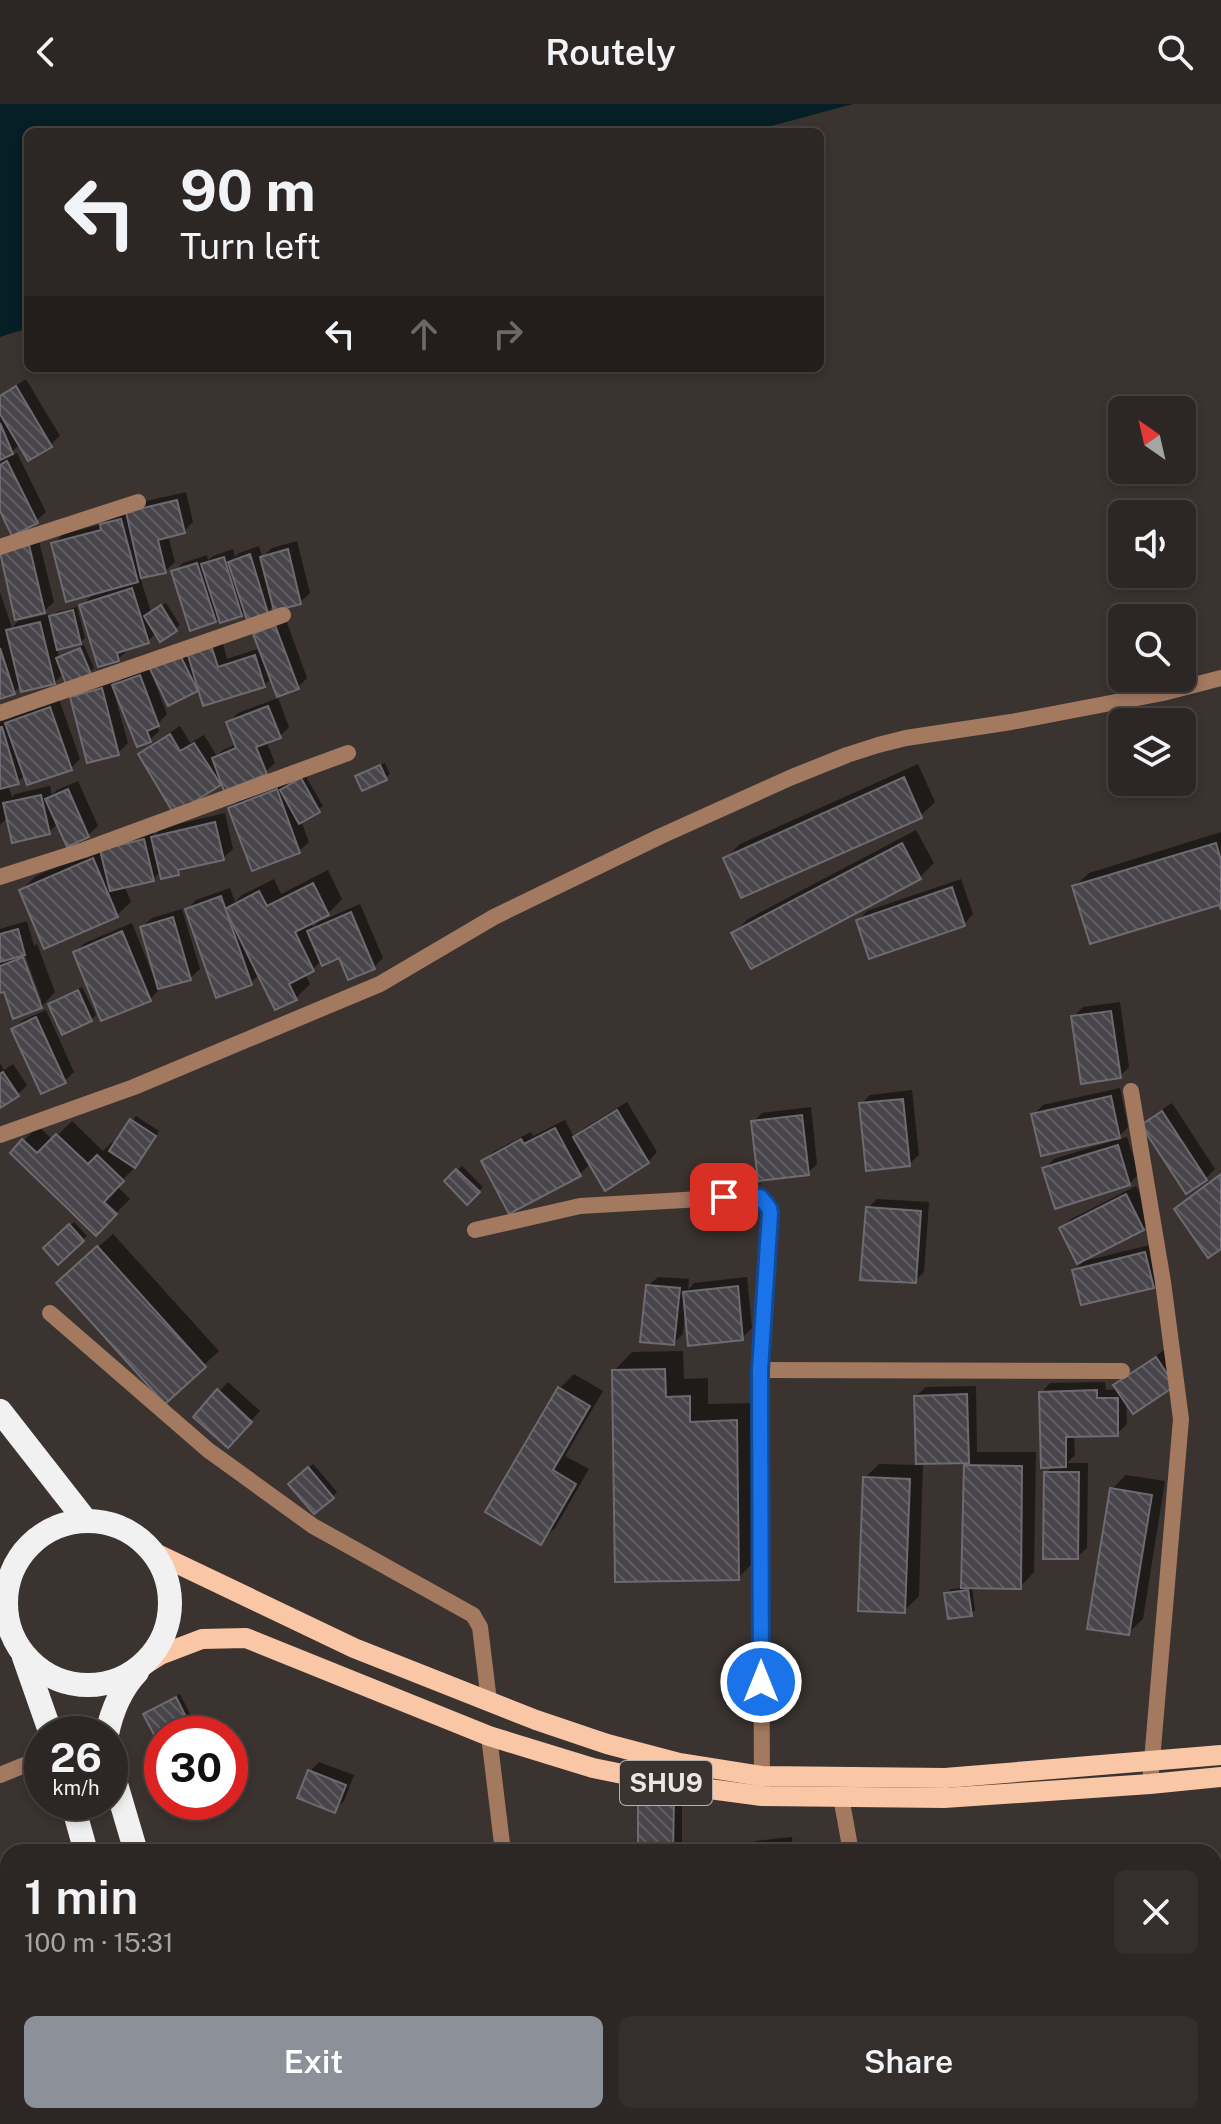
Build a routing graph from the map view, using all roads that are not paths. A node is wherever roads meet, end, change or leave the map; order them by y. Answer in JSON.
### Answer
{"nodes":[{"id":1,"x":138,"y":502,"type":"dead end"},
{"id":2,"x":0,"y":547,"type":"edge"},
{"id":3,"x":283,"y":615,"type":"dead end"},
{"id":4,"x":1221,"y":678,"type":"edge"},
{"id":5,"x":0,"y":713,"type":"edge"},
{"id":6,"x":348,"y":753,"type":"dead end"},
{"id":7,"x":0,"y":877,"type":"edge"},
{"id":8,"x":1131,"y":1091,"type":"dead end"},
{"id":9,"x":0,"y":1135,"type":"edge"},
{"id":10,"x":475,"y":1230,"type":"dead end"},
{"id":11,"x":50,"y":1313,"type":"dead end"},
{"id":12,"x":760,"y":1370,"type":"junction"},
{"id":13,"x":1122,"y":1371,"type":"dead end"},
{"id":14,"x":0,"y":1411,"type":"edge"},
{"id":15,"x":86,"y":1521,"type":"junction"},
{"id":16,"x":153,"y":1552,"type":"junction"},
{"id":17,"x":2,"y":1601,"type":"edge"},
{"id":18,"x":23,"y":1655,"type":"junction"},
{"id":19,"x":141,"y":1667,"type":"junction"},
{"id":20,"x":489,"y":1701,"type":"junction"},
{"id":21,"x":45,"y":1716,"type":"edge"},
{"id":22,"x":111,"y":1716,"type":"edge"},
{"id":23,"x":489,"y":1736,"type":"junction"},
{"id":24,"x":1221,"y":1755,"type":"edge"},
{"id":25,"x":1152,"y":1762,"type":"junction"},
{"id":26,"x":24,"y":1765,"type":"edge"},
{"id":27,"x":0,"y":1775,"type":"edge"},
{"id":28,"x":1221,"y":1777,"type":"edge"},
{"id":29,"x":1150,"y":1784,"type":"junction"},
{"id":30,"x":762,"y":1786,"type":"junction"},
{"id":31,"x":841,"y":1797,"type":"junction"},
{"id":32,"x":77,"y":1820,"type":"edge"},
{"id":33,"x":127,"y":1820,"type":"edge"},
{"id":34,"x":84,"y":1844,"type":"edge"},
{"id":35,"x":134,"y":1844,"type":"edge"},
{"id":36,"x":502,"y":1844,"type":"edge"},
{"id":37,"x":850,"y":1844,"type":"edge"}],
"edges":[{"from":1,"to":2,"type":"street"},
{"from":3,"to":5,"type":"street"},
{"from":4,"to":9,"type":"street"},
{"from":6,"to":7,"type":"street"},
{"from":8,"to":25,"type":"street"},
{"from":10,"to":12,"type":"street"},
{"from":11,"to":20,"type":"street"},
{"from":12,"to":13,"type":"street"},
{"from":12,"to":30,"type":"street"},
{"from":14,"to":15,"type":"highway"},
{"from":15,"to":16,"type":"highway","number":"SHU9"},
{"from":15,"to":17,"type":"highway","number":"SHU9"},
{"from":16,"to":19,"type":"highway","number":"SHU9"},
{"from":16,"to":20,"type":"main road","number":"SHU9"},
{"from":17,"to":18,"type":"highway","number":"SHU9"},
{"from":18,"to":19,"type":"highway","number":"SHU9"},
{"from":18,"to":21,"type":"highway","number":"SHU9"},
{"from":19,"to":22,"type":"highway","number":"SHU9"},
{"from":19,"to":23,"type":"main road","number":"SHU9"},
{"from":20,"to":30,"type":"main road","number":"SHU9"},
{"from":23,"to":30,"type":"main road","number":"SHU9"},
{"from":23,"to":36,"type":"street"},
{"from":24,"to":25,"type":"main road","number":"SHU9"},
{"from":25,"to":29,"type":"street"},
{"from":25,"to":30,"type":"main road","number":"SHU9"},
{"from":26,"to":27,"type":"street"},
{"from":28,"to":29,"type":"main road","number":"SHU9"},
{"from":29,"to":31,"type":"main road","number":"SHU9"},
{"from":30,"to":31,"type":"main road","number":"SHU9"},
{"from":31,"to":37,"type":"street"},
{"from":32,"to":34,"type":"highway"},
{"from":33,"to":35,"type":"highway"}]}
